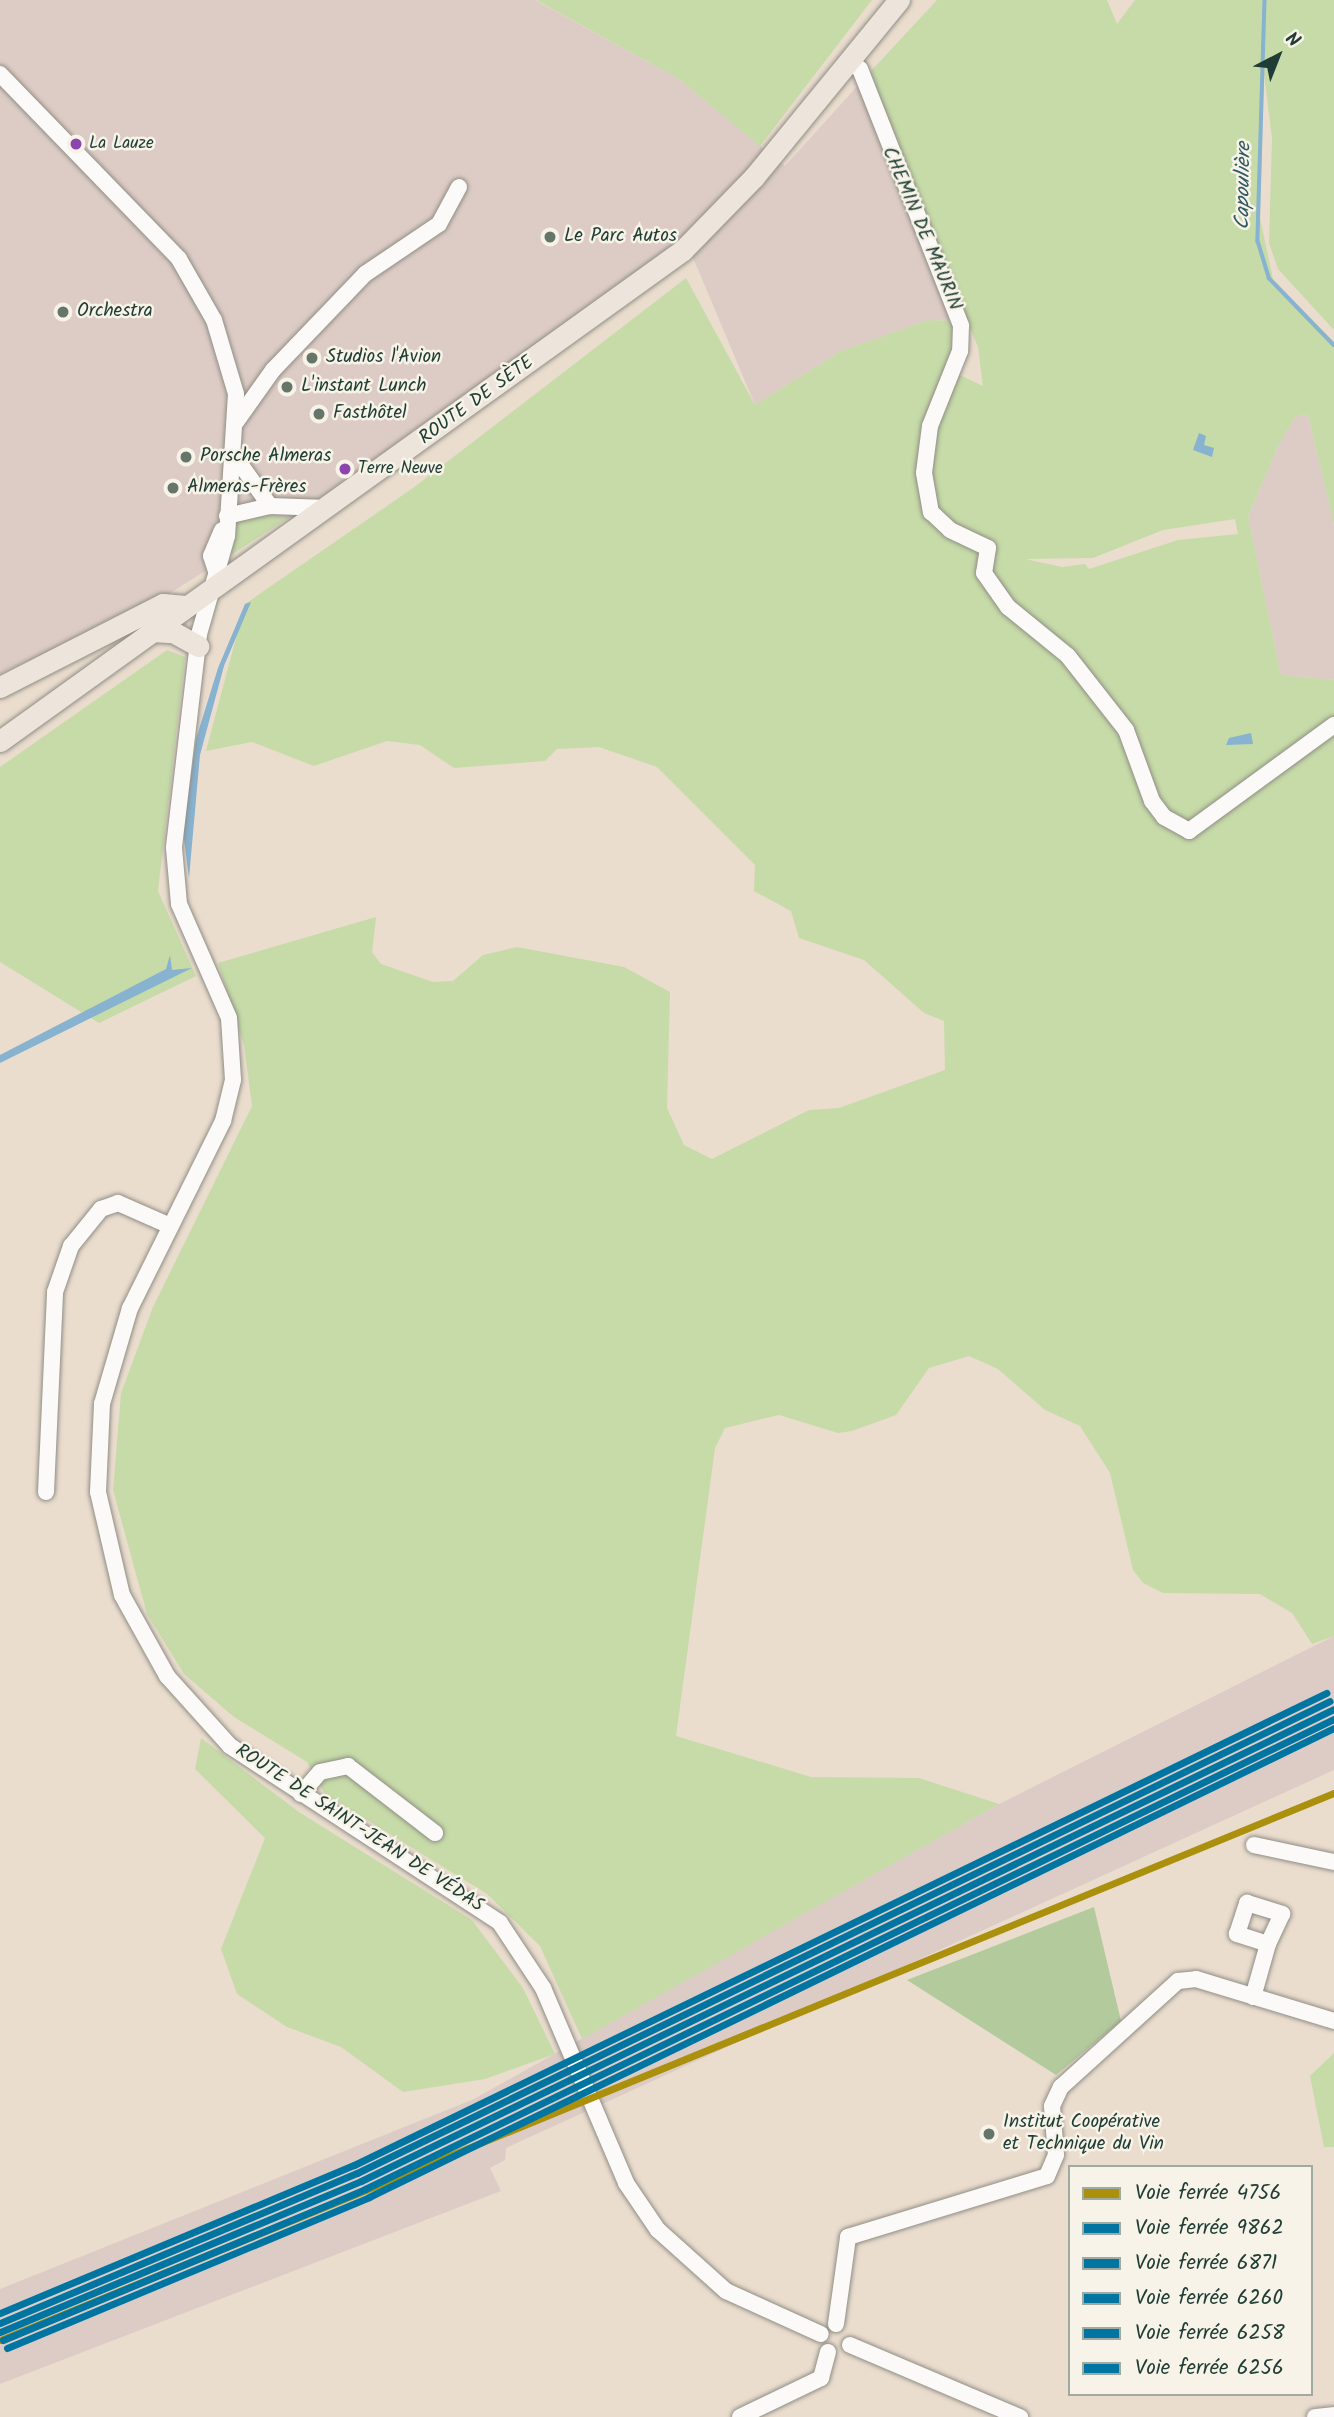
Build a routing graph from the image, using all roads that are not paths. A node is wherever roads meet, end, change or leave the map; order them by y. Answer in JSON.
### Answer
{"nodes":[{"id":1,"x":899,"y":0,"type":"edge"},
{"id":2,"x":850,"y":61,"type":"junction"},
{"id":3,"x":0,"y":74,"type":"edge"},
{"id":4,"x":459,"y":187,"type":"dead end"},
{"id":5,"x":236,"y":422,"type":"junction"},
{"id":6,"x":236,"y":458,"type":"junction"},
{"id":7,"x":270,"y":506,"type":"junction"},
{"id":8,"x":329,"y":508,"type":"junction"},
{"id":9,"x":225,"y":523,"type":"junction"},
{"id":10,"x":214,"y":579,"type":"junction"},
{"id":11,"x":186,"y":606,"type":"junction"},
{"id":12,"x":151,"y":631,"type":"junction"},
{"id":13,"x":198,"y":646,"type":"junction"},
{"id":14,"x":0,"y":687,"type":"edge"},
{"id":15,"x":1334,"y":725,"type":"edge"},
{"id":16,"x":0,"y":741,"type":"edge"},
{"id":17,"x":169,"y":1225,"type":"junction"},
{"id":18,"x":46,"y":1492,"type":"dead end"},
{"id":19,"x":301,"y":1794,"type":"junction"},
{"id":20,"x":435,"y":1833,"type":"dead end"},
{"id":21,"x":1254,"y":1845,"type":"dead end"},
{"id":22,"x":1334,"y":1862,"type":"edge"},
{"id":23,"x":1268,"y":1944,"type":"dead end"},
{"id":24,"x":1253,"y":1997,"type":"junction"},
{"id":25,"x":1334,"y":2021,"type":"edge"},
{"id":26,"x":836,"y":2324,"type":"junction"},
{"id":27,"x":821,"y":2334,"type":"junction"},
{"id":28,"x":850,"y":2345,"type":"junction"},
{"id":29,"x":828,"y":2352,"type":"junction"},
{"id":30,"x":1334,"y":2415,"type":"edge"},
{"id":31,"x":740,"y":2417,"type":"edge"},
{"id":32,"x":1020,"y":2417,"type":"edge"},
{"id":33,"x":1315,"y":2417,"type":"edge"}],
"edges":[{"from":1,"to":2,"type":"main road","name":"ROUTE DE SÈTE"},
{"from":2,"to":8,"type":"main road","name":"ROUTE DE SÈTE"},
{"from":2,"to":15,"type":"street","name":"CHEMIN DE MAURIN"},
{"from":3,"to":5,"type":"street"},
{"from":4,"to":5,"type":"street"},
{"from":5,"to":6,"type":"street"},
{"from":6,"to":7,"type":"street"},
{"from":6,"to":9,"type":"street"},
{"from":7,"to":8,"type":"street"},
{"from":7,"to":9,"type":"street"},
{"from":8,"to":10,"type":"main road","name":"ROUTE DE SÈTE"},
{"from":9,"to":10,"type":"street"},
{"from":10,"to":11,"type":"main road","name":"ROUTE DE SÈTE"},
{"from":10,"to":13,"type":"street"},
{"from":11,"to":12,"type":"main road","name":"ROUTE DE SÈTE"},
{"from":11,"to":14,"type":"main road"},
{"from":12,"to":13,"type":"main road"},
{"from":12,"to":16,"type":"main road","name":"ROUTE DE SÈTE"},
{"from":13,"to":17,"type":"street","name":"ROUTE DE SAINT-JEAN DE VÉDAS"},
{"from":17,"to":18,"type":"street"},
{"from":17,"to":19,"type":"street","name":"ROUTE DE SAINT-JEAN DE VÉDAS"},
{"from":19,"to":20,"type":"street"},
{"from":19,"to":27,"type":"street","name":"ROUTE DE SAINT-JEAN DE VÉDAS"},
{"from":21,"to":22,"type":"street"},
{"from":23,"to":24,"type":"street"},
{"from":24,"to":25,"type":"street"},
{"from":24,"to":26,"type":"street"},
{"from":26,"to":27,"type":"street"},
{"from":26,"to":28,"type":"street"},
{"from":27,"to":29,"type":"street"},
{"from":28,"to":29,"type":"street"},
{"from":28,"to":32,"type":"street"},
{"from":29,"to":31,"type":"street"},
{"from":30,"to":33,"type":"street"}]}
